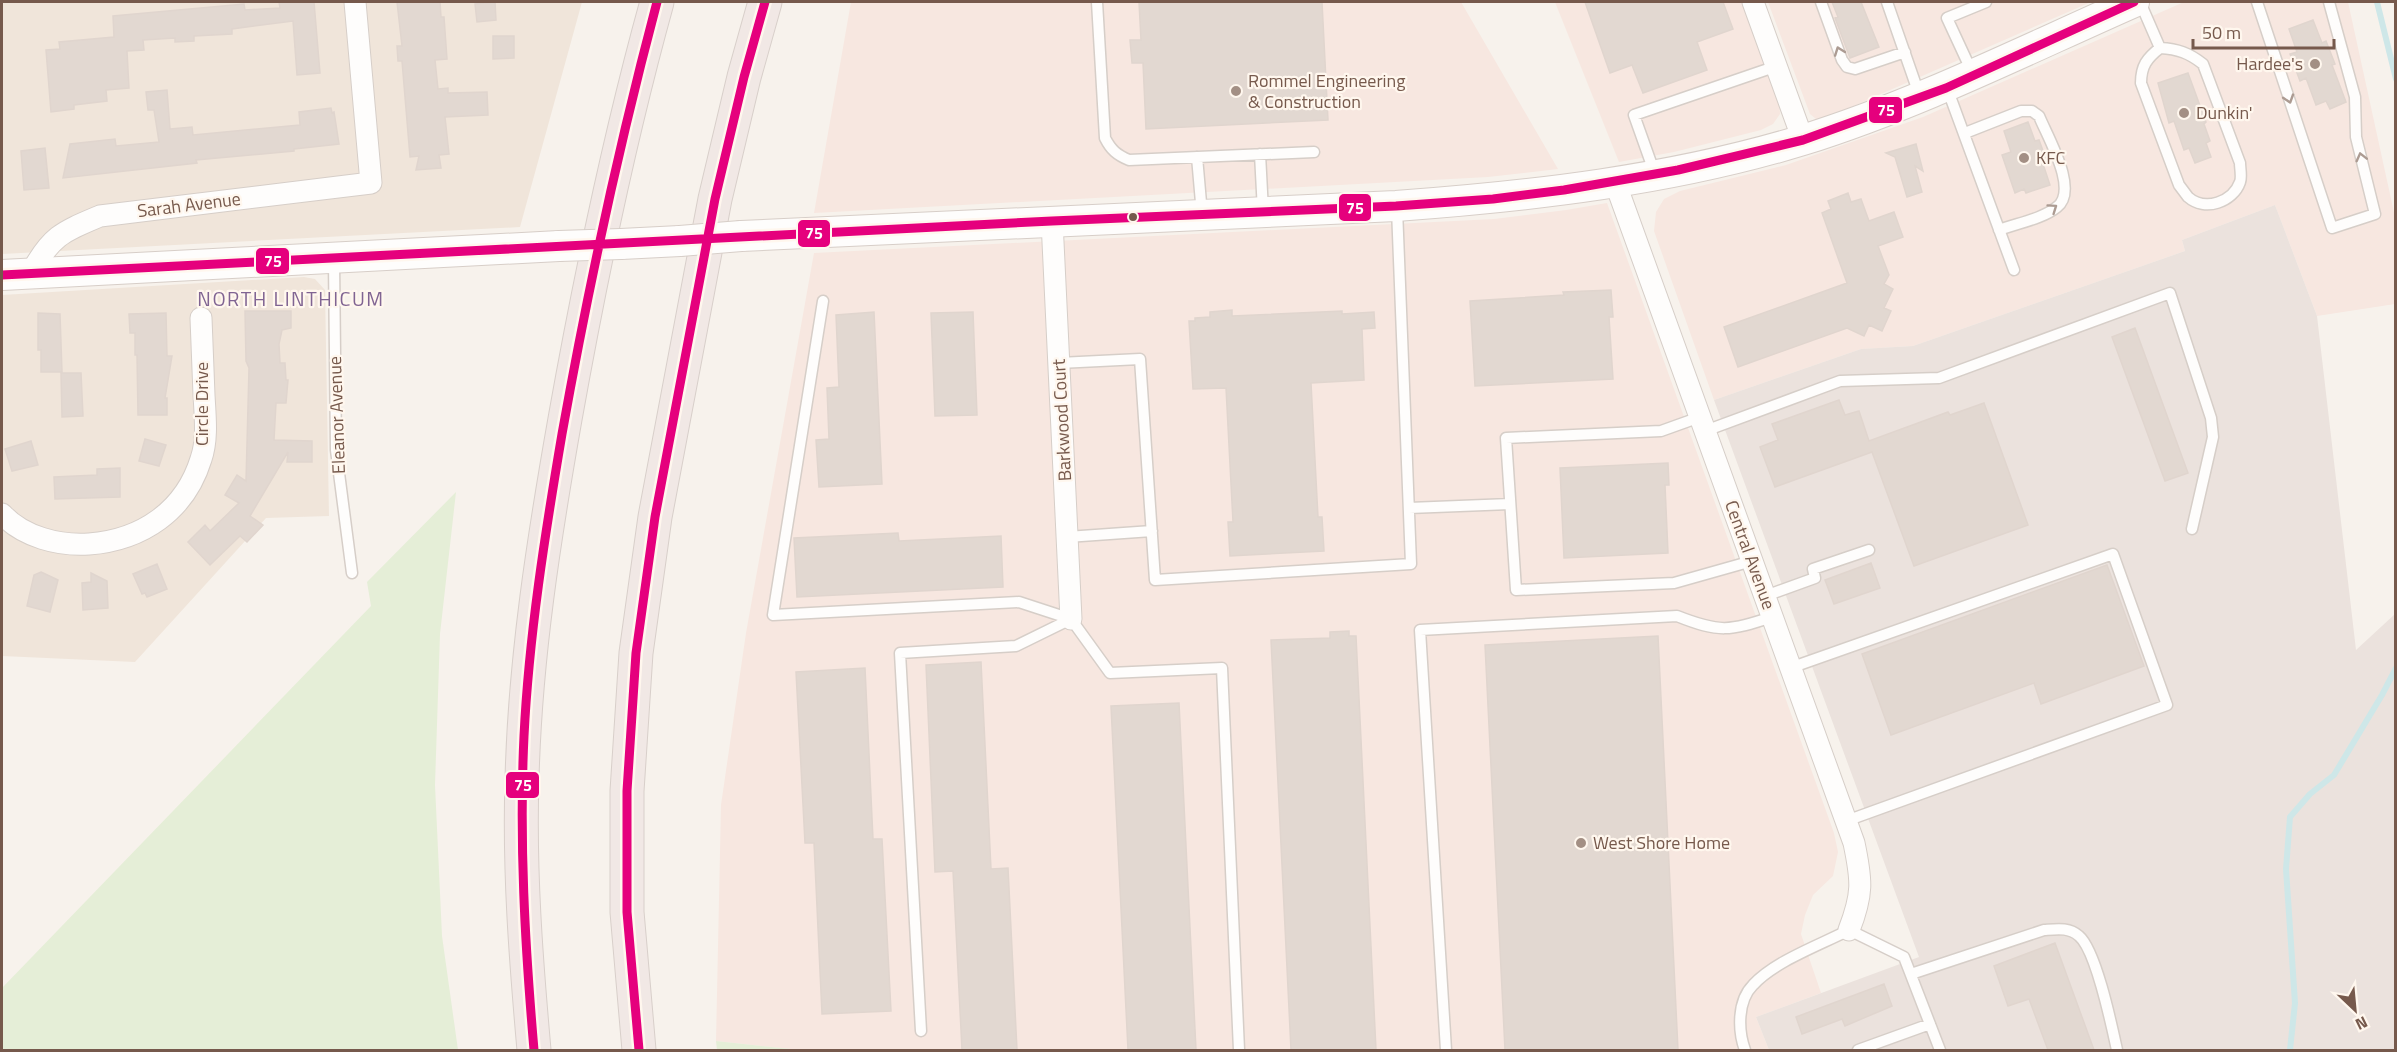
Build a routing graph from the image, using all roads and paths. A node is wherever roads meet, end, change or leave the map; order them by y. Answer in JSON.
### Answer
{"nodes":[{"id":1,"x":355,"y":2,"type":"edge"},
{"id":2,"x":657,"y":2,"type":"edge"},
{"id":3,"x":765,"y":2,"type":"edge"},
{"id":4,"x":1096,"y":2,"type":"edge"},
{"id":5,"x":1754,"y":2,"type":"edge"},
{"id":6,"x":1821,"y":2,"type":"edge"},
{"id":7,"x":1887,"y":2,"type":"edge"},
{"id":8,"x":1986,"y":2,"type":"edge"},
{"id":9,"x":2134,"y":2,"type":"edge"},
{"id":10,"x":2140,"y":2,"type":"edge"},
{"id":11,"x":2260,"y":2,"type":"edge"},
{"id":12,"x":2329,"y":2,"type":"edge"},
{"id":13,"x":2160,"y":48,"type":"junction"},
{"id":14,"x":1905,"y":52,"type":"junction"},
{"id":15,"x":1777,"y":66,"type":"junction"},
{"id":16,"x":1973,"y":75,"type":"junction"},
{"id":17,"x":1934,"y":93,"type":"junction"},
{"id":18,"x":1965,"y":133,"type":"junction"},
{"id":19,"x":1803,"y":140,"type":"junction"},
{"id":20,"x":1314,"y":152,"type":"dead end"},
{"id":21,"x":1260,"y":154,"type":"junction"},
{"id":22,"x":1197,"y":157,"type":"junction"},
{"id":23,"x":1655,"y":174,"type":"junction"},
{"id":24,"x":1615,"y":182,"type":"junction"},
{"id":25,"x":1396,"y":206,"type":"junction"},
{"id":26,"x":1263,"y":211,"type":"junction"},
{"id":27,"x":1202,"y":214,"type":"junction"},
{"id":28,"x":1052,"y":221,"type":"junction"},
{"id":29,"x":1999,"y":230,"type":"junction"},
{"id":30,"x":334,"y":257,"type":"junction"},
{"id":31,"x":2014,"y":270,"type":"dead end"},
{"id":32,"x":31,"y":273,"type":"junction"},
{"id":33,"x":2,"y":275,"type":"edge"},
{"id":34,"x":823,"y":301,"type":"dead end"},
{"id":35,"x":201,"y":318,"type":"dead end"},
{"id":36,"x":1059,"y":363,"type":"junction"},
{"id":37,"x":1702,"y":424,"type":"junction"},
{"id":38,"x":1510,"y":504,"type":"junction"},
{"id":39,"x":1409,"y":508,"type":"junction"},
{"id":40,"x":2,"y":514,"type":"edge"},
{"id":41,"x":2192,"y":529,"type":"dead end"},
{"id":42,"x":1152,"y":531,"type":"junction"},
{"id":43,"x":1067,"y":537,"type":"junction"},
{"id":44,"x":1869,"y":550,"type":"dead end"},
{"id":45,"x":1752,"y":561,"type":"junction"},
{"id":46,"x":352,"y":573,"type":"dead end"},
{"id":47,"x":1765,"y":596,"type":"junction"},
{"id":48,"x":1772,"y":618,"type":"junction"},
{"id":49,"x":1071,"y":619,"type":"junction"},
{"id":50,"x":1790,"y":668,"type":"junction"},
{"id":51,"x":1846,"y":821,"type":"junction"},
{"id":52,"x":1849,"y":930,"type":"junction"},
{"id":53,"x":1911,"y":974,"type":"junction"},
{"id":54,"x":1930,"y":1024,"type":"junction"},
{"id":55,"x":921,"y":1031,"type":"dead end"},
{"id":56,"x":534,"y":1050,"type":"edge"},
{"id":57,"x":639,"y":1050,"type":"edge"},
{"id":58,"x":1239,"y":1050,"type":"edge"},
{"id":59,"x":1446,"y":1050,"type":"edge"},
{"id":60,"x":1745,"y":1050,"type":"edge"},
{"id":61,"x":1858,"y":1050,"type":"edge"},
{"id":62,"x":1940,"y":1050,"type":"edge"},
{"id":63,"x":2117,"y":1050,"type":"edge"}],
"edges":[{"from":1,"to":32,"type":"street","name":"Sarah Avenue"},
{"from":2,"to":56,"type":"highway"},
{"from":3,"to":57,"type":"highway"},
{"from":4,"to":22,"type":"lane"},
{"from":5,"to":15,"type":"street"},
{"from":14,"to":6,"type":"lane","one_way":true},
{"from":7,"to":14,"type":"lane"},
{"from":8,"to":16,"type":"lane"},
{"from":9,"to":16,"type":"main road"},
{"from":10,"to":13,"type":"lane"},
{"from":11,"to":12,"type":"lane","one_way":true},
{"from":13,"to":13,"type":"lane"},
{"from":14,"to":17,"type":"lane"},
{"from":15,"to":19,"type":"street"},
{"from":15,"to":23,"type":"lane"},
{"from":16,"to":17,"type":"main road"},
{"from":17,"to":18,"type":"lane"},
{"from":17,"to":19,"type":"main road"},
{"from":18,"to":29,"type":"lane"},
{"from":29,"to":18,"type":"lane","one_way":true},
{"from":19,"to":23,"type":"main road"},
{"from":20,"to":21,"type":"lane"},
{"from":21,"to":22,"type":"lane"},
{"from":21,"to":26,"type":"lane"},
{"from":22,"to":27,"type":"lane"},
{"from":23,"to":24,"type":"main road"},
{"from":24,"to":25,"type":"main road"},
{"from":24,"to":37,"type":"street","name":"Central Avenue"},
{"from":25,"to":26,"type":"main road"},
{"from":25,"to":39,"type":"lane"},
{"from":26,"to":27,"type":"main road"},
{"from":27,"to":28,"type":"main road"},
{"from":28,"to":30,"type":"main road","bridge":true},
{"from":28,"to":36,"type":"street","name":"Barkwood Court"},
{"from":29,"to":31,"type":"lane"},
{"from":30,"to":32,"type":"main road"},
{"from":30,"to":46,"type":"lane","name":"Eleanor Avenue"},
{"from":32,"to":33,"type":"main road"},
{"from":34,"to":49,"type":"lane"},
{"from":35,"to":40,"type":"street","name":"Circle Drive"},
{"from":36,"to":42,"type":"lane"},
{"from":36,"to":43,"type":"street","name":"Barkwood Court"},
{"from":37,"to":38,"type":"lane"},
{"from":37,"to":41,"type":"lane"},
{"from":37,"to":45,"type":"street","name":"Central Avenue"},
{"from":38,"to":39,"type":"lane"},
{"from":38,"to":45,"type":"lane"},
{"from":39,"to":42,"type":"lane"},
{"from":42,"to":43,"type":"lane"},
{"from":43,"to":49,"type":"street","name":"Barkwood Court"},
{"from":44,"to":47,"type":"lane"},
{"from":45,"to":47,"type":"street","name":"Central Avenue"},
{"from":47,"to":48,"type":"street","name":"Central Avenue"},
{"from":48,"to":50,"type":"street","name":"Central Avenue"},
{"from":48,"to":59,"type":"lane"},
{"from":49,"to":55,"type":"lane"},
{"from":49,"to":58,"type":"lane"},
{"from":50,"to":51,"type":"street","name":"Central Avenue"},
{"from":50,"to":51,"type":"lane"},
{"from":51,"to":52,"type":"street","name":"Central Avenue"},
{"from":52,"to":53,"type":"lane"},
{"from":52,"to":60,"type":"lane"},
{"from":53,"to":54,"type":"lane"},
{"from":53,"to":63,"type":"lane"},
{"from":54,"to":61,"type":"lane"},
{"from":54,"to":62,"type":"lane"}]}
